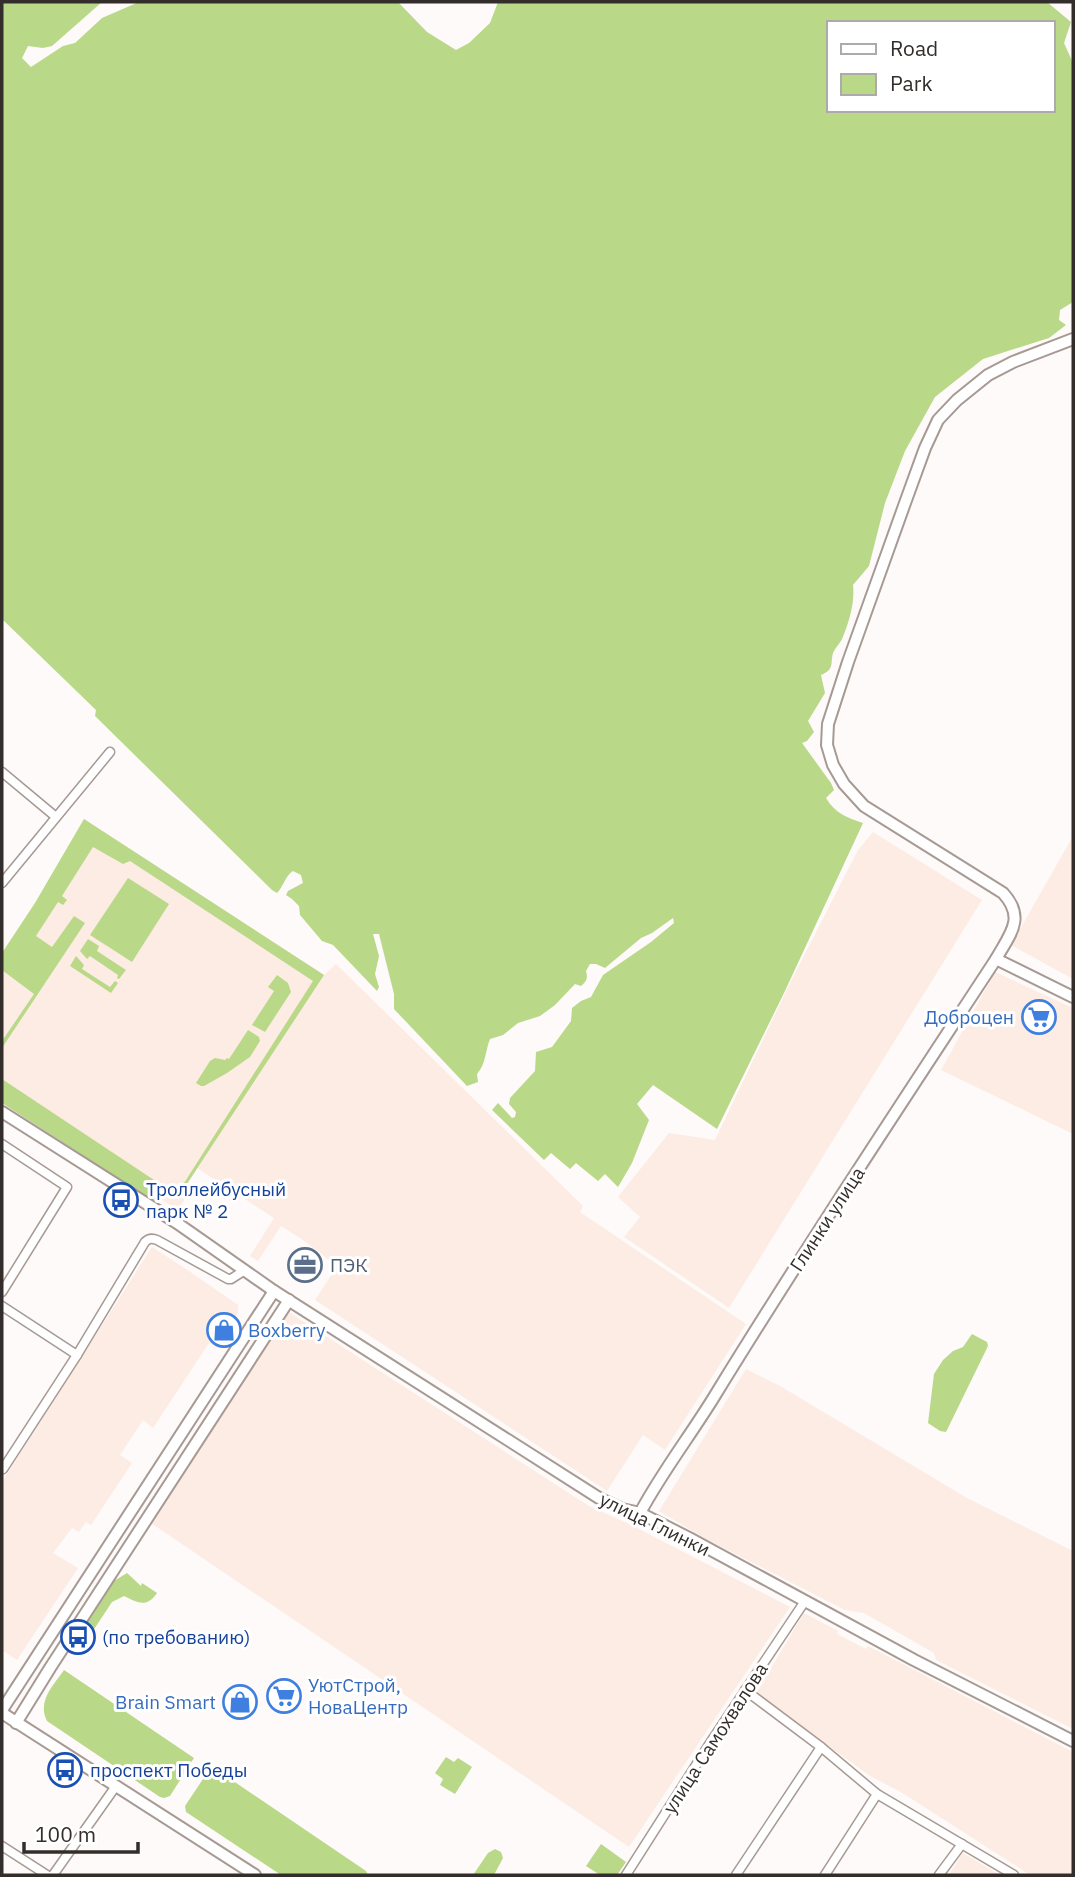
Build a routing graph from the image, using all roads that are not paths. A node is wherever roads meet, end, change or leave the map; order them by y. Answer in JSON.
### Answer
{"nodes":[{"id":1,"x":1073,"y":339,"type":"edge"},
{"id":2,"x":110,"y":752,"type":"dead end"},
{"id":3,"x":2,"y":772,"type":"edge"},
{"id":4,"x":56,"y":817,"type":"junction"},
{"id":5,"x":2,"y":883,"type":"edge"},
{"id":6,"x":996,"y":959,"type":"junction"},
{"id":7,"x":1073,"y":997,"type":"edge"},
{"id":8,"x":2,"y":1112,"type":"edge"},
{"id":9,"x":2,"y":1144,"type":"edge"},
{"id":10,"x":244,"y":1270,"type":"junction"},
{"id":11,"x":274,"y":1291,"type":"junction"},
{"id":12,"x":2,"y":1292,"type":"edge"},
{"id":13,"x":289,"y":1300,"type":"junction"},
{"id":14,"x":2,"y":1306,"type":"edge"},
{"id":15,"x":76,"y":1355,"type":"junction"},
{"id":16,"x":3,"y":1469,"type":"edge"},
{"id":17,"x":640,"y":1513,"type":"junction"},
{"id":18,"x":805,"y":1601,"type":"junction"},
{"id":19,"x":25,"y":1675,"type":"junction"},
{"id":20,"x":39,"y":1684,"type":"junction"},
{"id":21,"x":745,"y":1690,"type":"junction"},
{"id":22,"x":2,"y":1712,"type":"edge"},
{"id":23,"x":16,"y":1723,"type":"junction"},
{"id":24,"x":1073,"y":1741,"type":"edge"},
{"id":25,"x":821,"y":1746,"type":"junction"},
{"id":26,"x":116,"y":1786,"type":"junction"},
{"id":27,"x":877,"y":1794,"type":"junction"},
{"id":28,"x":962,"y":1844,"type":"junction"},
{"id":29,"x":2,"y":1846,"type":"edge"},
{"id":30,"x":47,"y":1875,"type":"edge"},
{"id":31,"x":53,"y":1875,"type":"edge"},
{"id":32,"x":255,"y":1875,"type":"edge"},
{"id":33,"x":626,"y":1875,"type":"edge"},
{"id":34,"x":736,"y":1875,"type":"edge"},
{"id":35,"x":825,"y":1875,"type":"edge"},
{"id":36,"x":939,"y":1875,"type":"edge"},
{"id":37,"x":1014,"y":1875,"type":"edge"}],
"edges":[{"from":1,"to":6,"type":"main road","name":"Глинки улица"},
{"from":2,"to":4,"type":"street"},
{"from":3,"to":4,"type":"street"},
{"from":4,"to":5,"type":"street"},
{"from":6,"to":7,"type":"main road"},
{"from":6,"to":17,"type":"main road","name":"Глинки улица"},
{"from":8,"to":10,"type":"main road","name":"улица Глинки"},
{"from":9,"to":12,"type":"street"},
{"from":10,"to":11,"type":"main road","name":"улица Глинки"},
{"from":10,"to":15,"type":"street"},
{"from":11,"to":13,"type":"main road","name":"улица Глинки"},
{"from":11,"to":19,"type":"main road"},
{"from":13,"to":17,"type":"main road","name":"улица Глинки"},
{"from":13,"to":20,"type":"main road"},
{"from":14,"to":15,"type":"street"},
{"from":15,"to":16,"type":"street"},
{"from":17,"to":18,"type":"main road","name":"улица Глинки"},
{"from":18,"to":21,"type":"street","name":"улица Самохвалова"},
{"from":18,"to":24,"type":"main road","name":"улица Глинки"},
{"from":19,"to":20,"type":"street"},
{"from":19,"to":22,"type":"main road"},
{"from":20,"to":23,"type":"main road"},
{"from":21,"to":25,"type":"street"},
{"from":21,"to":33,"type":"street","name":"улица Самохвалова"},
{"from":22,"to":23,"type":"main road"},
{"from":23,"to":26,"type":"main road"},
{"from":25,"to":27,"type":"street"},
{"from":25,"to":34,"type":"street"},
{"from":26,"to":31,"type":"street"},
{"from":26,"to":32,"type":"main road"},
{"from":27,"to":28,"type":"street"},
{"from":27,"to":35,"type":"street"},
{"from":28,"to":36,"type":"street"},
{"from":28,"to":37,"type":"street"},
{"from":29,"to":30,"type":"street"}]}
